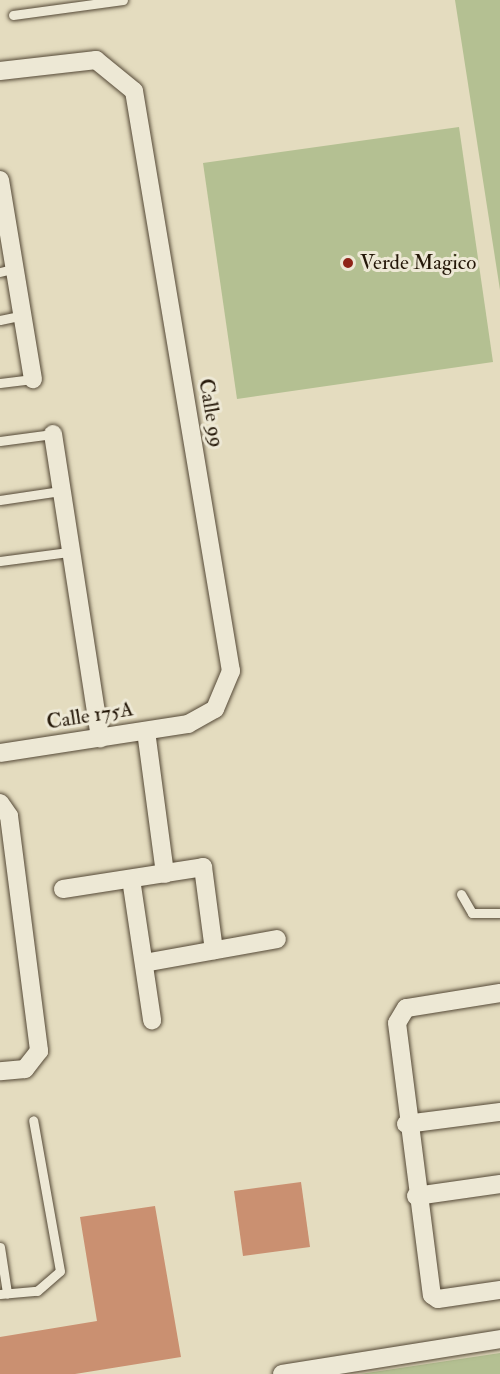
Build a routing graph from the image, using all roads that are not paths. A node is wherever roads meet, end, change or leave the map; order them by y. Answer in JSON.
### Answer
{"nodes":[{"id":1,"x":123,"y":0,"type":"edge"},
{"id":2,"x":12,"y":15,"type":"dead end"},
{"id":3,"x":0,"y":71,"type":"edge"},
{"id":4,"x":0,"y":180,"type":"edge"},
{"id":5,"x":8,"y":270,"type":"edge"},
{"id":6,"x":25,"y":315,"type":"junction"},
{"id":7,"x":0,"y":320,"type":"edge"},
{"id":8,"x":33,"y":380,"type":"joint"},
{"id":9,"x":0,"y":383,"type":"edge"},
{"id":10,"x":53,"y":434,"type":"joint"},
{"id":11,"x":0,"y":441,"type":"edge"},
{"id":12,"x":60,"y":490,"type":"junction"},
{"id":13,"x":0,"y":500,"type":"edge"},
{"id":14,"x":68,"y":552,"type":"junction"},
{"id":15,"x":0,"y":561,"type":"edge"},
{"id":16,"x":188,"y":724,"type":"joint"},
{"id":17,"x":146,"y":731,"type":"junction"},
{"id":18,"x":100,"y":738,"type":"junction"},
{"id":19,"x":0,"y":753,"type":"edge"},
{"id":20,"x":0,"y":803,"type":"edge"},
{"id":21,"x":165,"y":873,"type":"junction"},
{"id":22,"x":131,"y":879,"type":"junction"},
{"id":23,"x":63,"y":889,"type":"dead end"},
{"id":24,"x":461,"y":894,"type":"dead end"},
{"id":25,"x":500,"y":913,"type":"edge"},
{"id":26,"x":277,"y":939,"type":"dead end"},
{"id":27,"x":214,"y":951,"type":"junction"},
{"id":28,"x":144,"y":963,"type":"junction"},
{"id":29,"x":500,"y":993,"type":"edge"},
{"id":30,"x":152,"y":1020,"type":"dead end"},
{"id":31,"x":0,"y":1071,"type":"edge"},
{"id":32,"x":500,"y":1112,"type":"edge"},
{"id":33,"x":33,"y":1120,"type":"dead end"},
{"id":34,"x":406,"y":1124,"type":"junction"},
{"id":35,"x":500,"y":1184,"type":"edge"},
{"id":36,"x":416,"y":1196,"type":"junction"},
{"id":37,"x":0,"y":1247,"type":"edge"},
{"id":38,"x":500,"y":1290,"type":"edge"},
{"id":39,"x":4,"y":1293,"type":"edge"},
{"id":40,"x":500,"y":1339,"type":"edge"},
{"id":41,"x":282,"y":1374,"type":"edge"}],
"edges":[{"from":1,"to":2,"type":"lane"},
{"from":3,"to":16,"type":"street","name":"Calle 99"},
{"from":4,"to":5,"type":"street"},
{"from":5,"to":6,"type":"street"},
{"from":6,"to":7,"type":"lane"},
{"from":6,"to":8,"type":"street"},
{"from":8,"to":9,"type":"lane"},
{"from":10,"to":11,"type":"lane"},
{"from":10,"to":12,"type":"street"},
{"from":12,"to":13,"type":"lane"},
{"from":12,"to":14,"type":"street"},
{"from":14,"to":15,"type":"lane"},
{"from":14,"to":18,"type":"street"},
{"from":16,"to":17,"type":"street","name":"Calle 175A"},
{"from":17,"to":18,"type":"street","name":"Calle 175A"},
{"from":17,"to":21,"type":"street"},
{"from":18,"to":19,"type":"street","name":"Calle 175A"},
{"from":20,"to":31,"type":"street"},
{"from":21,"to":22,"type":"street"},
{"from":21,"to":27,"type":"street"},
{"from":22,"to":23,"type":"street"},
{"from":22,"to":28,"type":"street"},
{"from":24,"to":25,"type":"lane"},
{"from":26,"to":27,"type":"street"},
{"from":27,"to":28,"type":"street"},
{"from":28,"to":30,"type":"street"},
{"from":29,"to":34,"type":"street"},
{"from":32,"to":34,"type":"street"},
{"from":33,"to":39,"type":"lane"},
{"from":34,"to":36,"type":"street"},
{"from":35,"to":36,"type":"street"},
{"from":36,"to":38,"type":"street"},
{"from":37,"to":39,"type":"lane"},
{"from":40,"to":41,"type":"street"}]}
